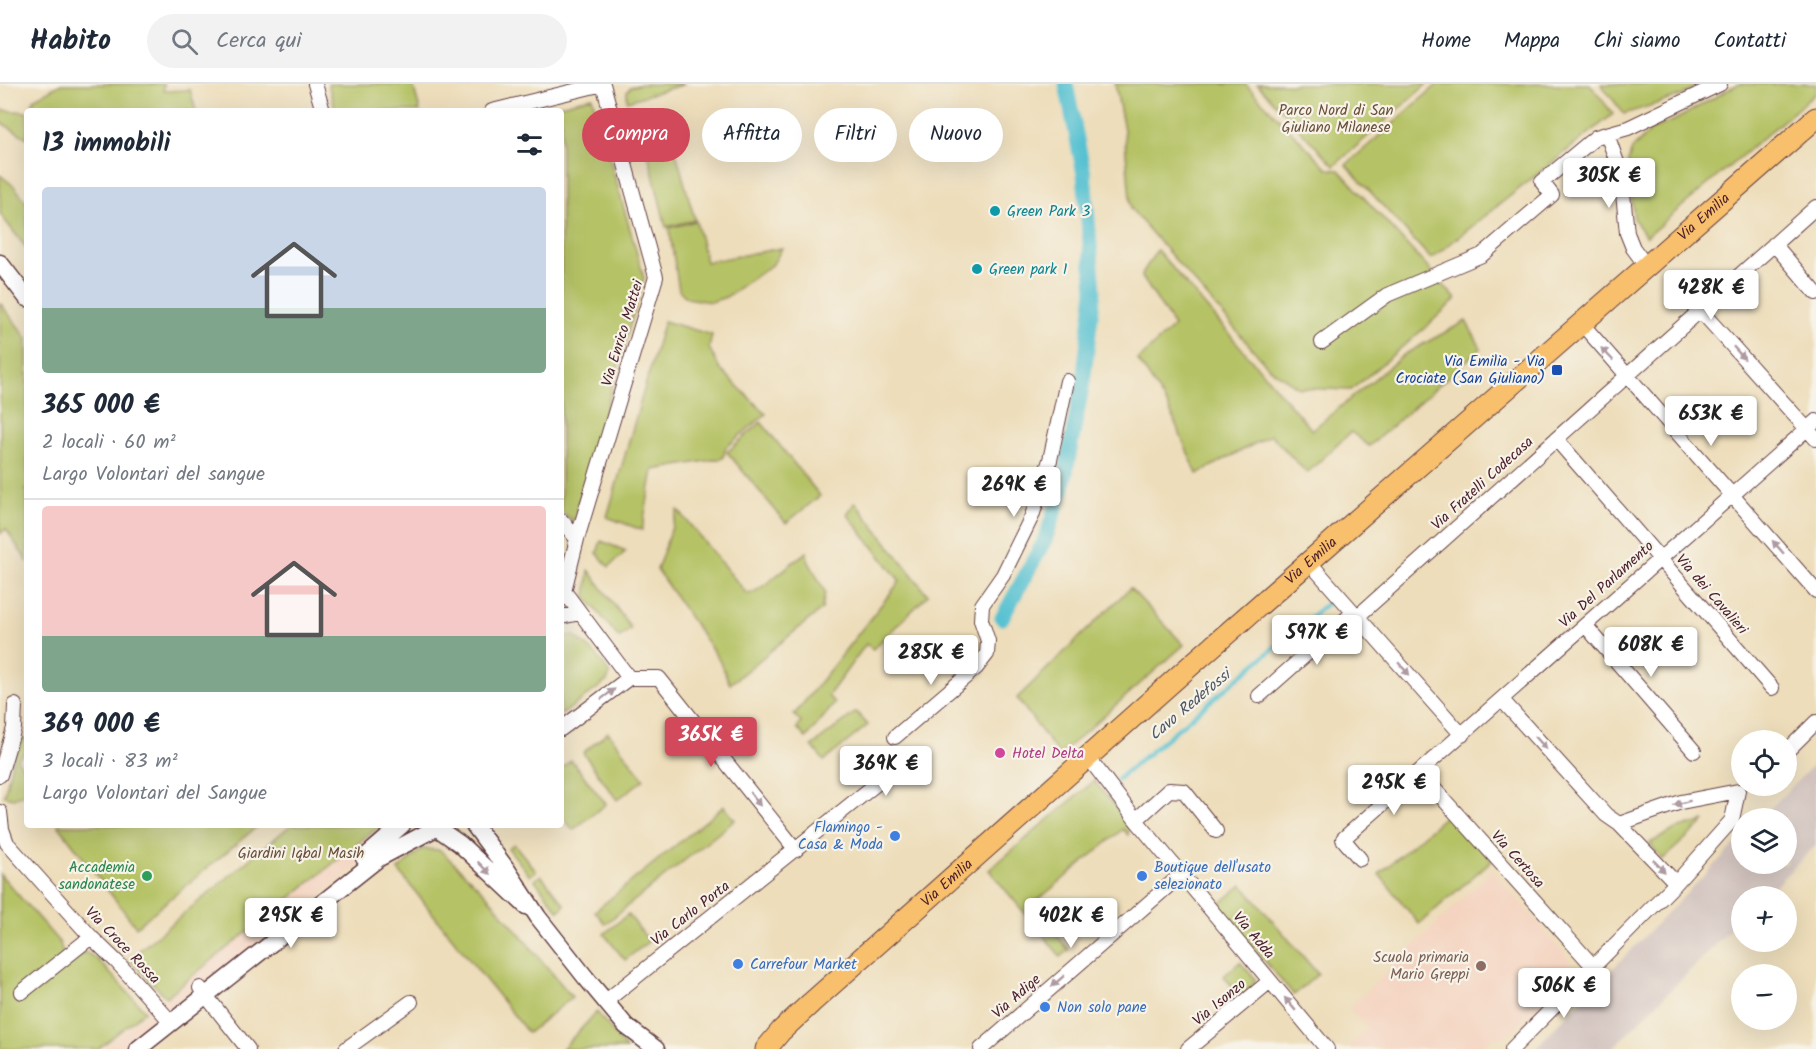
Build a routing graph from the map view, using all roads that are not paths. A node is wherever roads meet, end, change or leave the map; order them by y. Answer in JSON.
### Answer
{"nodes":[{"id":1,"x":315,"y":84,"type":"edge"},
{"id":2,"x":603,"y":84,"type":"edge"},
{"id":3,"x":1720,"y":84,"type":"edge"},
{"id":4,"x":322,"y":108,"type":"edge"},
{"id":5,"x":504,"y":108,"type":"edge"},
{"id":6,"x":1816,"y":118,"type":"edge"},
{"id":7,"x":1607,"y":134,"type":"junction"},
{"id":8,"x":1816,"y":207,"type":"edge"},
{"id":9,"x":1774,"y":244,"type":"junction"},
{"id":10,"x":0,"y":263,"type":"edge"},
{"id":11,"x":1647,"y":267,"type":"junction"},
{"id":12,"x":1816,"y":292,"type":"edge"},
{"id":13,"x":24,"y":294,"type":"edge"},
{"id":14,"x":1700,"y":310,"type":"junction"},
{"id":15,"x":1582,"y":324,"type":"junction"},
{"id":16,"x":1322,"y":342,"type":"dead end"},
{"id":17,"x":1627,"y":375,"type":"junction"},
{"id":18,"x":1066,"y":381,"type":"dead end"},
{"id":19,"x":1813,"y":430,"type":"edge"},
{"id":20,"x":1556,"y":439,"type":"junction"},
{"id":21,"x":1733,"y":496,"type":"junction"},
{"id":22,"x":564,"y":524,"type":"edge"},
{"id":23,"x":577,"y":539,"type":"junction"},
{"id":24,"x":1659,"y":559,"type":"junction"},
{"id":25,"x":1310,"y":563,"type":"junction"},
{"id":26,"x":564,"y":588,"type":"edge"},
{"id":27,"x":1816,"y":591,"type":"edge"},
{"id":28,"x":564,"y":597,"type":"edge"},
{"id":29,"x":580,"y":613,"type":"junction"},
{"id":30,"x":1356,"y":614,"type":"junction"},
{"id":31,"x":564,"y":616,"type":"edge"},
{"id":32,"x":1585,"y":625,"type":"junction"},
{"id":33,"x":629,"y":678,"type":"junction"},
{"id":34,"x":1772,"y":688,"type":"dead end"},
{"id":35,"x":1259,"y":696,"type":"dead end"},
{"id":36,"x":1502,"y":700,"type":"junction"},
{"id":37,"x":15,"y":705,"type":"dead end"},
{"id":38,"x":1816,"y":722,"type":"edge"},
{"id":39,"x":564,"y":727,"type":"edge"},
{"id":40,"x":21,"y":728,"type":"edge"},
{"id":41,"x":1462,"y":735,"type":"junction"},
{"id":42,"x":895,"y":737,"type":"dead end"},
{"id":43,"x":1797,"y":741,"type":"edge"},
{"id":44,"x":1694,"y":751,"type":"dead end"},
{"id":45,"x":911,"y":756,"type":"dead end"},
{"id":46,"x":1088,"y":756,"type":"junction"},
{"id":47,"x":1420,"y":773,"type":"junction"},
{"id":48,"x":0,"y":775,"type":"edge"},
{"id":49,"x":1731,"y":792,"type":"edge"},
{"id":50,"x":1741,"y":796,"type":"edge"},
{"id":51,"x":0,"y":812,"type":"edge"},
{"id":52,"x":1136,"y":820,"type":"junction"},
{"id":53,"x":1619,"y":824,"type":"junction"},
{"id":54,"x":399,"y":828,"type":"edge"},
{"id":55,"x":434,"y":828,"type":"edge"},
{"id":56,"x":437,"y":828,"type":"edge"},
{"id":57,"x":476,"y":828,"type":"edge"},
{"id":58,"x":1216,"y":831,"type":"dead end"},
{"id":59,"x":4,"y":842,"type":"edge"},
{"id":60,"x":796,"y":850,"type":"junction"},
{"id":61,"x":1360,"y":860,"type":"dead end"},
{"id":62,"x":1182,"y":874,"type":"junction"},
{"id":63,"x":1676,"y":884,"type":"junction"},
{"id":64,"x":538,"y":917,"type":"junction"},
{"id":65,"x":91,"y":937,"type":"junction"},
{"id":66,"x":1593,"y":966,"type":"junction"},
{"id":67,"x":1270,"y":981,"type":"junction"},
{"id":68,"x":203,"y":991,"type":"junction"},
{"id":69,"x":22,"y":992,"type":"dead end"},
{"id":70,"x":606,"y":1001,"type":"junction"},
{"id":71,"x":411,"y":1002,"type":"dead end"},
{"id":72,"x":169,"y":1019,"type":"junction"},
{"id":73,"x":781,"y":1031,"type":"junction"},
{"id":74,"x":636,"y":1034,"type":"junction"},
{"id":75,"x":989,"y":1047,"type":"edge"},
{"id":76,"x":125,"y":1049,"type":"edge"},
{"id":77,"x":138,"y":1049,"type":"edge"},
{"id":78,"x":248,"y":1049,"type":"edge"},
{"id":79,"x":346,"y":1049,"type":"edge"},
{"id":80,"x":647,"y":1049,"type":"edge"},
{"id":81,"x":656,"y":1049,"type":"edge"},
{"id":82,"x":750,"y":1049,"type":"edge"},
{"id":83,"x":766,"y":1049,"type":"edge"},
{"id":84,"x":1188,"y":1049,"type":"edge"},
{"id":85,"x":1328,"y":1049,"type":"edge"},
{"id":86,"x":1512,"y":1049,"type":"edge"}],
"edges":[{"from":1,"to":4,"type":"street"},
{"from":2,"to":5,"type":"street"},
{"from":2,"to":23,"type":"street","name":"Via Enrico Mattei"},
{"from":3,"to":7,"type":"street"},
{"from":6,"to":11,"type":"main road","name":"Via Emilia"},
{"from":7,"to":11,"type":"street"},
{"from":7,"to":16,"type":"street"},
{"from":8,"to":9,"type":"street","name":"Via Fratelli Codecasa"},
{"from":9,"to":12,"type":"street"},
{"from":9,"to":14,"type":"street","name":"Via Fratelli Codecasa"},
{"from":10,"to":13,"type":"street"},
{"from":11,"to":15,"type":"main road","name":"Via Emilia"},
{"from":14,"to":17,"type":"street","name":"Via Fratelli Codecasa"},
{"from":14,"to":19,"type":"street","one_way":true},
{"from":17,"to":15,"type":"street","one_way":true},
{"from":15,"to":25,"type":"main road","name":"Via Emilia"},
{"from":17,"to":20,"type":"street","name":"Via Fratelli Codecasa"},
{"from":17,"to":21,"type":"street"},
{"from":18,"to":42,"type":"street"},
{"from":19,"to":21,"type":"street","name":"Via Del Parlamento"},
{"from":20,"to":24,"type":"street","name":"Via dei Cavalieri"},
{"from":20,"to":30,"type":"street","name":"Via Fratelli Codecasa"},
{"from":21,"to":24,"type":"street","name":"Via Del Parlamento"},
{"from":27,"to":21,"type":"street","one_way":true},
{"from":22,"to":23,"type":"street"},
{"from":23,"to":26,"type":"street","name":"Via Enrico Mattei"},
{"from":24,"to":32,"type":"street","name":"Via Del Parlamento"},
{"from":24,"to":34,"type":"street","name":"Via dei Cavalieri"},
{"from":25,"to":30,"type":"street"},
{"from":25,"to":46,"type":"main road","name":"Via Emilia"},
{"from":28,"to":29,"type":"street"},
{"from":29,"to":31,"type":"street"},
{"from":29,"to":33,"type":"street"},
{"from":30,"to":35,"type":"street","name":"Via Fratelli Codecasa"},
{"from":30,"to":41,"type":"street","one_way":true},
{"from":32,"to":36,"type":"street","name":"Via Del Parlamento"},
{"from":32,"to":44,"type":"street"},
{"from":39,"to":33,"type":"street","one_way":true},
{"from":33,"to":60,"type":"street","one_way":true},
{"from":36,"to":41,"type":"street","name":"Via Del Parlamento"},
{"from":36,"to":53,"type":"street","one_way":true},
{"from":37,"to":40,"type":"street"},
{"from":38,"to":43,"type":"street"},
{"from":40,"to":48,"type":"street"},
{"from":41,"to":47,"type":"street","name":"Via Del Parlamento"},
{"from":45,"to":60,"type":"street","name":"Via Carlo Porta"},
{"from":46,"to":52,"type":"street","name":"Via Adda"},
{"from":46,"to":73,"type":"main road","name":"Via Emilia"},
{"from":47,"to":61,"type":"street","name":"Via Del Parlamento"},
{"from":47,"to":66,"type":"street","name":"Via Certosa"},
{"from":49,"to":53,"type":"street","one_way":true},
{"from":50,"to":63,"type":"street"},
{"from":51,"to":59,"type":"street"},
{"from":52,"to":58,"type":"street"},
{"from":52,"to":62,"type":"street","name":"Via Adda"},
{"from":53,"to":63,"type":"street","one_way":true},
{"from":54,"to":68,"type":"street"},
{"from":55,"to":68,"type":"street"},
{"from":56,"to":64,"type":"street","one_way":true},
{"from":57,"to":64,"type":"street"},
{"from":59,"to":65,"type":"street","name":"Via Croce Rossa"},
{"from":60,"to":70,"type":"street","name":"Via Carlo Porta"},
{"from":62,"to":67,"type":"street","name":"Via Adda"},
{"from":62,"to":75,"type":"street","name":"Via Adige","one_way":true},
{"from":63,"to":66,"type":"street"},
{"from":64,"to":70,"type":"street"},
{"from":65,"to":69,"type":"street"},
{"from":65,"to":72,"type":"street","name":"Via Croce Rossa"},
{"from":66,"to":86,"type":"street"},
{"from":67,"to":84,"type":"street","name":"Via Isonzo"},
{"from":85,"to":67,"type":"street","name":"Via Adda","one_way":true},
{"from":68,"to":72,"type":"street"},
{"from":68,"to":78,"type":"street"},
{"from":70,"to":74,"type":"street"},
{"from":71,"to":79,"type":"street"},
{"from":72,"to":76,"type":"street"},
{"from":72,"to":77,"type":"street"},
{"from":73,"to":82,"type":"main road","name":"Via Emilia"},
{"from":73,"to":83,"type":"main road","name":"Via Emilia"},
{"from":74,"to":80,"type":"street"},
{"from":74,"to":81,"type":"street"}]}
